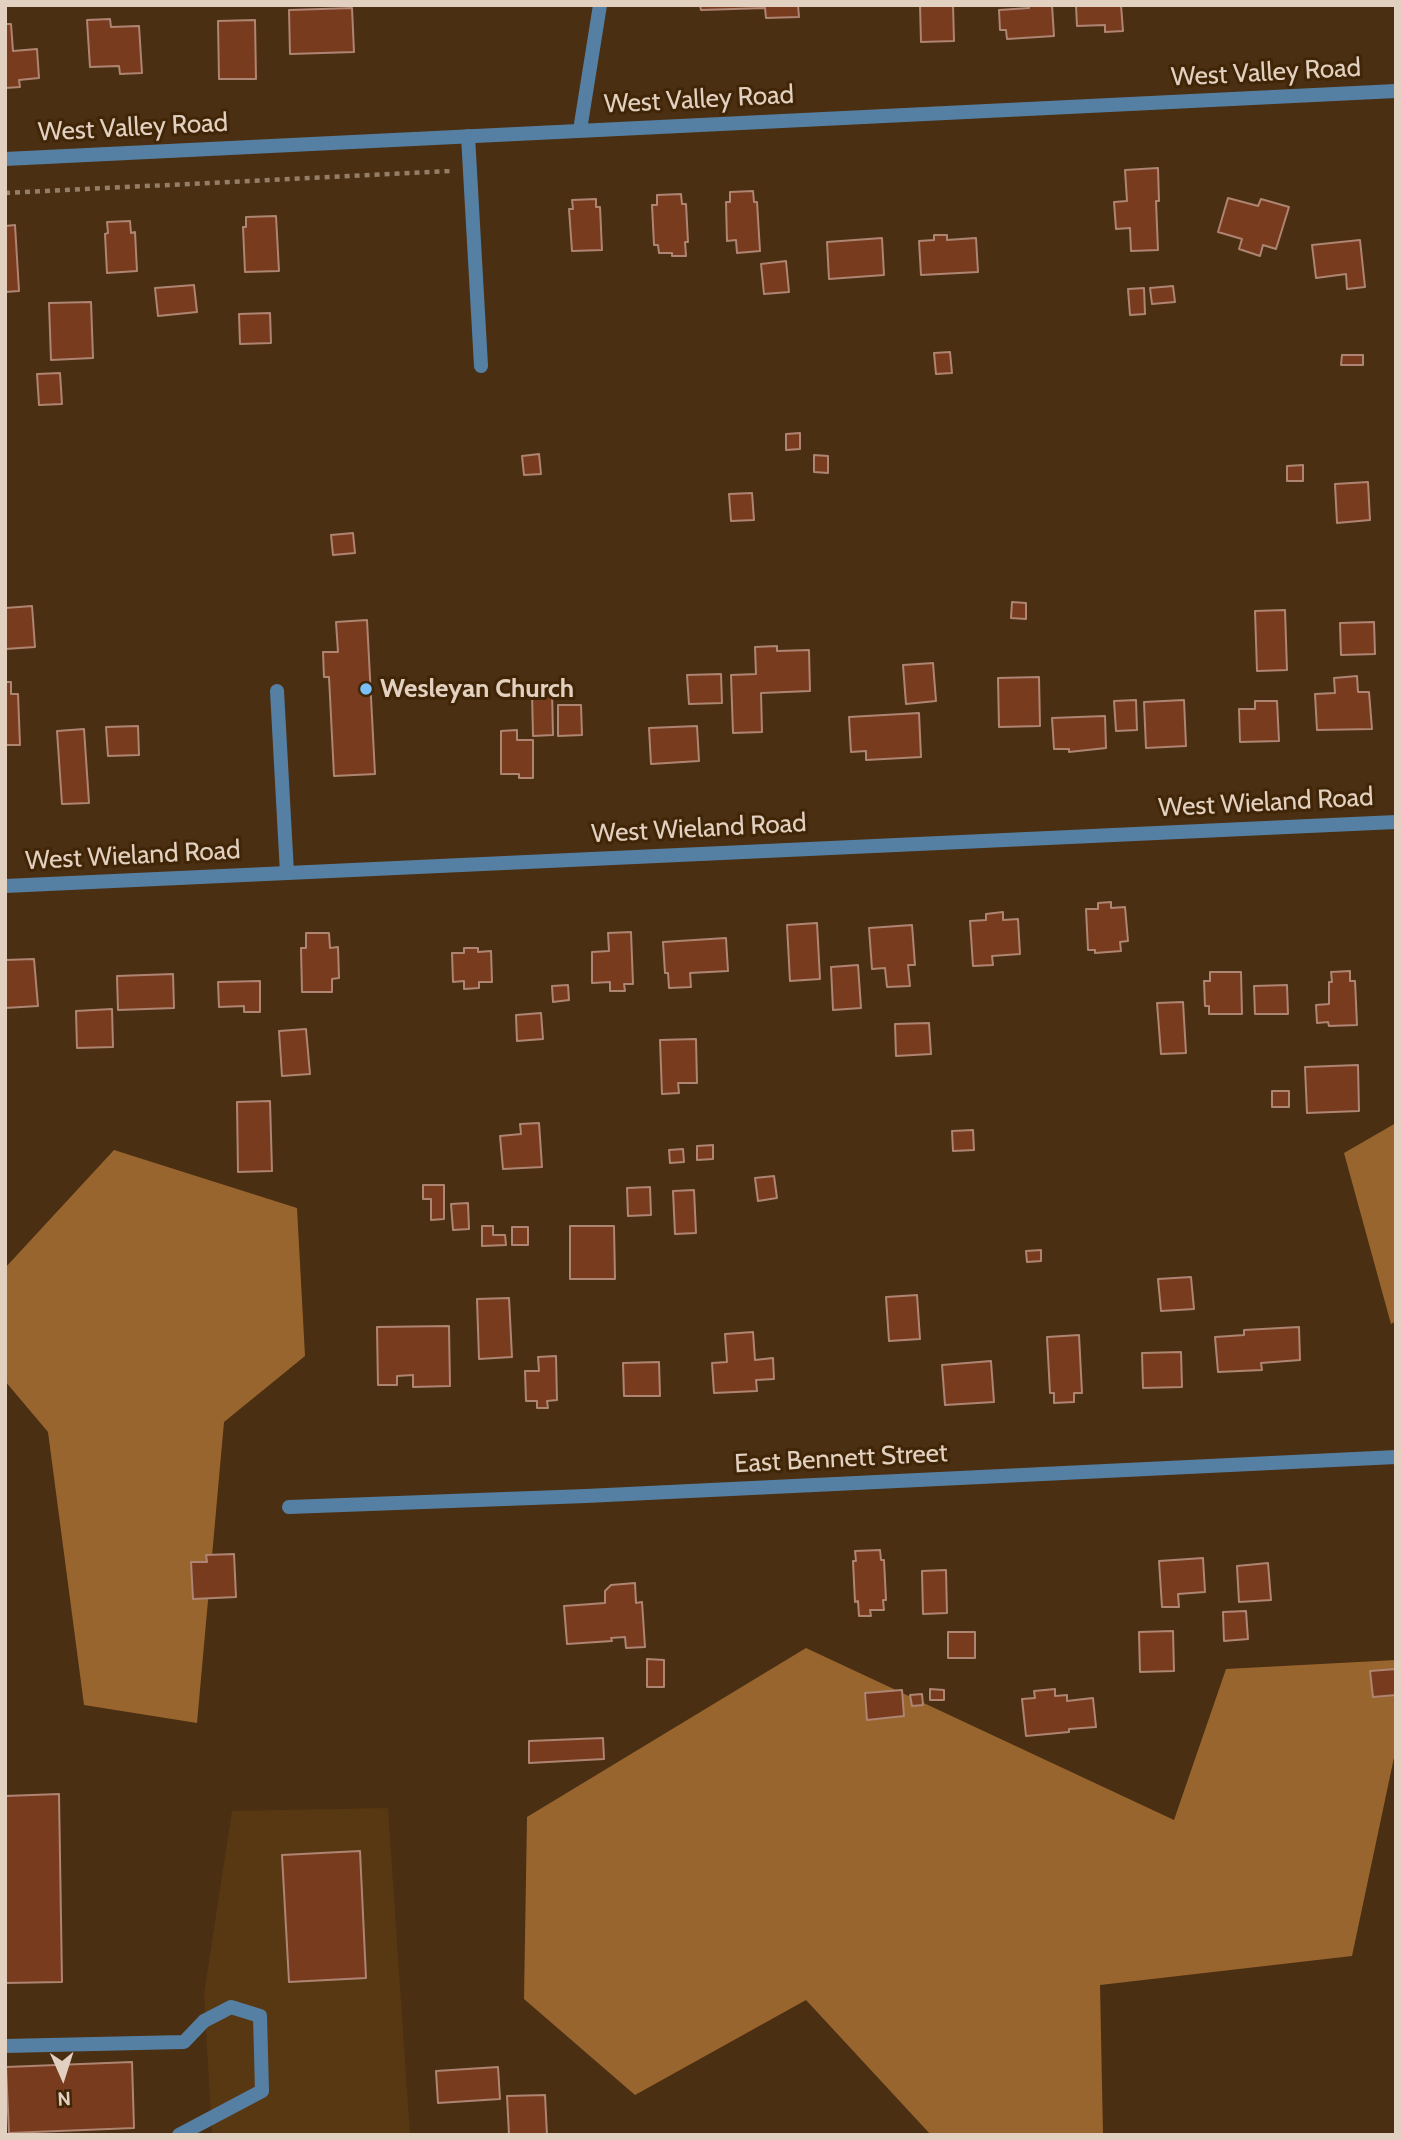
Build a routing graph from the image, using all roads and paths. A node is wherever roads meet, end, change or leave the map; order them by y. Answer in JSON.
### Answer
{"nodes":[{"id":1,"x":600,"y":5,"type":"edge"},
{"id":2,"x":1396,"y":91,"type":"edge"},
{"id":3,"x":580,"y":130,"type":"junction"},
{"id":4,"x":468,"y":136,"type":"junction"},
{"id":5,"x":5,"y":159,"type":"edge"},
{"id":6,"x":471,"y":170,"type":"junction"},
{"id":7,"x":5,"y":193,"type":"edge"},
{"id":8,"x":481,"y":366,"type":"dead end"},
{"id":9,"x":277,"y":691,"type":"dead end"},
{"id":10,"x":1396,"y":822,"type":"edge"},
{"id":11,"x":287,"y":873,"type":"junction"},
{"id":12,"x":5,"y":886,"type":"edge"},
{"id":13,"x":1396,"y":1457,"type":"edge"},
{"id":14,"x":289,"y":1507,"type":"dead end"},
{"id":15,"x":5,"y":2046,"type":"edge"},
{"id":16,"x":179,"y":2135,"type":"edge"}],
"edges":[{"from":1,"to":3,"type":"street"},
{"from":2,"to":3,"type":"street","name":"West Valley Road"},
{"from":3,"to":4,"type":"street","name":"West Valley Road"},
{"from":4,"to":5,"type":"street","name":"West Valley Road"},
{"from":4,"to":6,"type":"street"},
{"from":6,"to":7,"type":"path"},
{"from":6,"to":8,"type":"street"},
{"from":9,"to":11,"type":"street"},
{"from":10,"to":11,"type":"street","name":"West Wieland Road"},
{"from":11,"to":12,"type":"street","name":"West Wieland Road"},
{"from":13,"to":14,"type":"street","name":"East Bennett Street"},
{"from":15,"to":16,"type":"street"}]}
